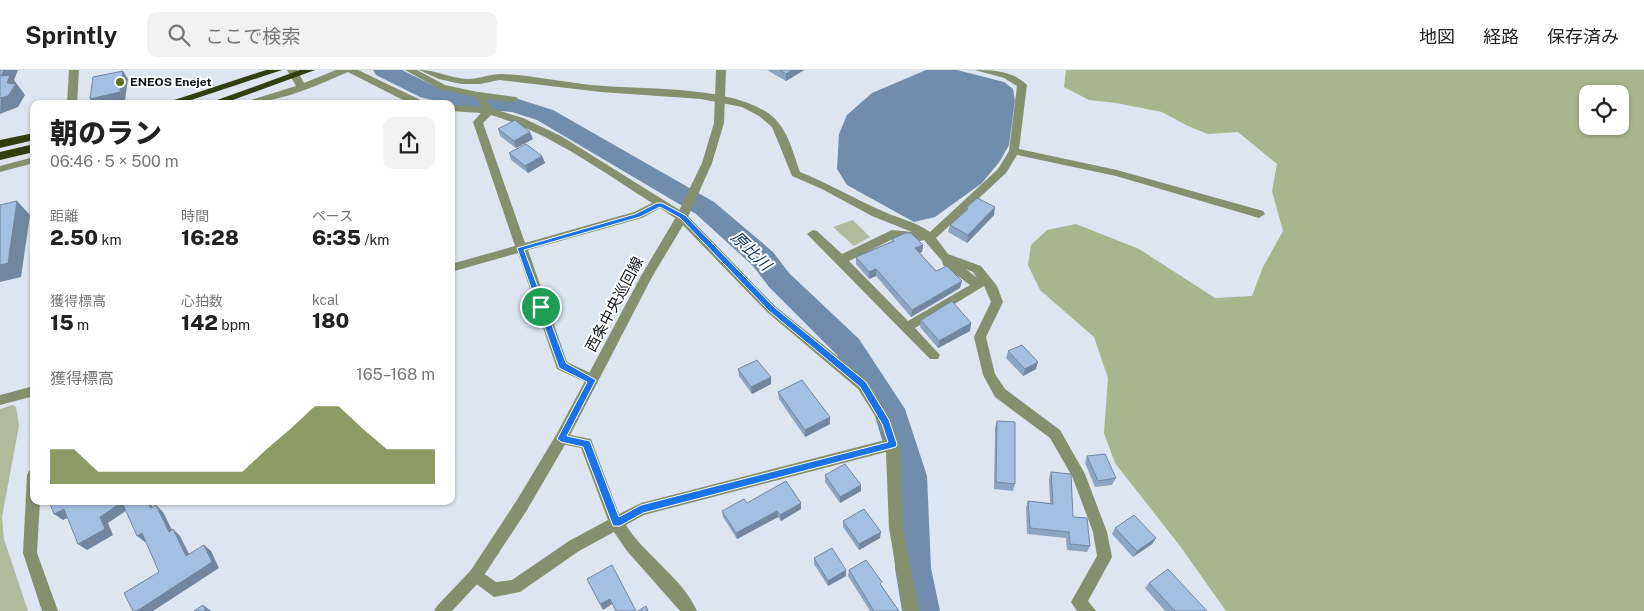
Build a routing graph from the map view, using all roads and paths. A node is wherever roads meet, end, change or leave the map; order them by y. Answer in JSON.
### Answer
{"nodes":[{"id":1,"x":74,"y":70,"type":"edge"},
{"id":2,"x":277,"y":70,"type":"edge"},
{"id":3,"x":310,"y":70,"type":"edge"},
{"id":4,"x":344,"y":70,"type":"edge"},
{"id":5,"x":351,"y":70,"type":"edge"},
{"id":6,"x":410,"y":70,"type":"edge"},
{"id":7,"x":424,"y":70,"type":"edge"},
{"id":8,"x":721,"y":70,"type":"edge"},
{"id":9,"x":980,"y":70,"type":"edge"},
{"id":10,"x":294,"y":73,"type":"edge"},
{"id":11,"x":302,"y":87,"type":"junction"},
{"id":12,"x":479,"y":95,"type":"junction"},
{"id":13,"x":512,"y":98,"type":"dead end"},
{"id":14,"x":722,"y":98,"type":"junction"},
{"id":15,"x":72,"y":100,"type":"edge"},
{"id":16,"x":180,"y":100,"type":"edge"},
{"id":17,"x":222,"y":100,"type":"edge"},
{"id":18,"x":257,"y":100,"type":"edge"},
{"id":19,"x":410,"y":100,"type":"edge"},
{"id":20,"x":455,"y":108,"type":"edge"},
{"id":21,"x":489,"y":112,"type":"junction"},
{"id":22,"x":30,"y":137,"type":"edge"},
{"id":23,"x":0,"y":144,"type":"edge"},
{"id":24,"x":30,"y":149,"type":"edge"},
{"id":25,"x":1014,"y":151,"type":"junction"},
{"id":26,"x":0,"y":156,"type":"edge"},
{"id":27,"x":30,"y":161,"type":"edge"},
{"id":28,"x":0,"y":168,"type":"edge"},
{"id":29,"x":660,"y":204,"type":"junction"},
{"id":30,"x":684,"y":213,"type":"junction"},
{"id":31,"x":1259,"y":214,"type":"dead end"},
{"id":32,"x":813,"y":234,"type":"dead end"},
{"id":33,"x":930,"y":238,"type":"junction"},
{"id":34,"x":520,"y":248,"type":"junction"},
{"id":35,"x":944,"y":257,"type":"junction"},
{"id":36,"x":841,"y":260,"type":"junction"},
{"id":37,"x":455,"y":267,"type":"edge"},
{"id":38,"x":907,"y":327,"type":"junction"},
{"id":39,"x":934,"y":355,"type":"dead end"},
{"id":40,"x":592,"y":380,"type":"junction"},
{"id":41,"x":30,"y":392,"type":"edge"},
{"id":42,"x":0,"y":400,"type":"edge"},
{"id":43,"x":561,"y":439,"type":"junction"},
{"id":44,"x":893,"y":444,"type":"junction"},
{"id":45,"x":32,"y":505,"type":"edge"},
{"id":46,"x":617,"y":523,"type":"junction"},
{"id":47,"x":476,"y":575,"type":"junction"},
{"id":48,"x":50,"y":611,"type":"edge"},
{"id":49,"x":442,"y":611,"type":"edge"},
{"id":50,"x":689,"y":611,"type":"edge"},
{"id":51,"x":911,"y":611,"type":"edge"},
{"id":52,"x":1088,"y":611,"type":"edge"}],
"edges":[{"from":1,"to":15,"type":"street"},
{"from":2,"to":16,"type":"highway"},
{"from":3,"to":10,"type":"highway"},
{"from":4,"to":11,"type":"street"},
{"from":5,"to":19,"type":"street"},
{"from":6,"to":12,"type":"street"},
{"from":7,"to":14,"type":"street"},
{"from":8,"to":14,"type":"street","name":"西条中央巡回線"},
{"from":9,"to":25,"type":"street"},
{"from":10,"to":11,"type":"street"},
{"from":10,"to":17,"type":"highway"},
{"from":11,"to":18,"type":"street"},
{"from":12,"to":13,"type":"street"},
{"from":12,"to":21,"type":"street"},
{"from":14,"to":30,"type":"street","name":"西条中央巡回線"},
{"from":14,"to":33,"type":"street"},
{"from":20,"to":21,"type":"street"},
{"from":21,"to":29,"type":"street"},
{"from":21,"to":34,"type":"street"},
{"from":22,"to":23,"type":"highway"},
{"from":24,"to":26,"type":"highway"},
{"from":25,"to":31,"type":"street"},
{"from":25,"to":33,"type":"street"},
{"from":27,"to":28,"type":"street"},
{"from":29,"to":30,"type":"street"},
{"from":29,"to":34,"type":"street"},
{"from":30,"to":40,"type":"street","name":"西条中央巡回線"},
{"from":30,"to":44,"type":"street"},
{"from":32,"to":36,"type":"street"},
{"from":33,"to":35,"type":"street"},
{"from":33,"to":36,"type":"street"},
{"from":34,"to":37,"type":"street"},
{"from":34,"to":40,"type":"street"},
{"from":35,"to":38,"type":"street"},
{"from":35,"to":52,"type":"street"},
{"from":36,"to":38,"type":"street"},
{"from":38,"to":39,"type":"street"},
{"from":40,"to":43,"type":"street","name":"西条中央巡回線"},
{"from":41,"to":42,"type":"street"},
{"from":43,"to":46,"type":"street"},
{"from":43,"to":47,"type":"street","name":"西条中央巡回線"},
{"from":44,"to":46,"type":"street"},
{"from":44,"to":51,"type":"street"},
{"from":45,"to":48,"type":"street"},
{"from":46,"to":47,"type":"street"},
{"from":46,"to":50,"type":"street"},
{"from":47,"to":49,"type":"street","name":"西条中央巡回線"}]}
